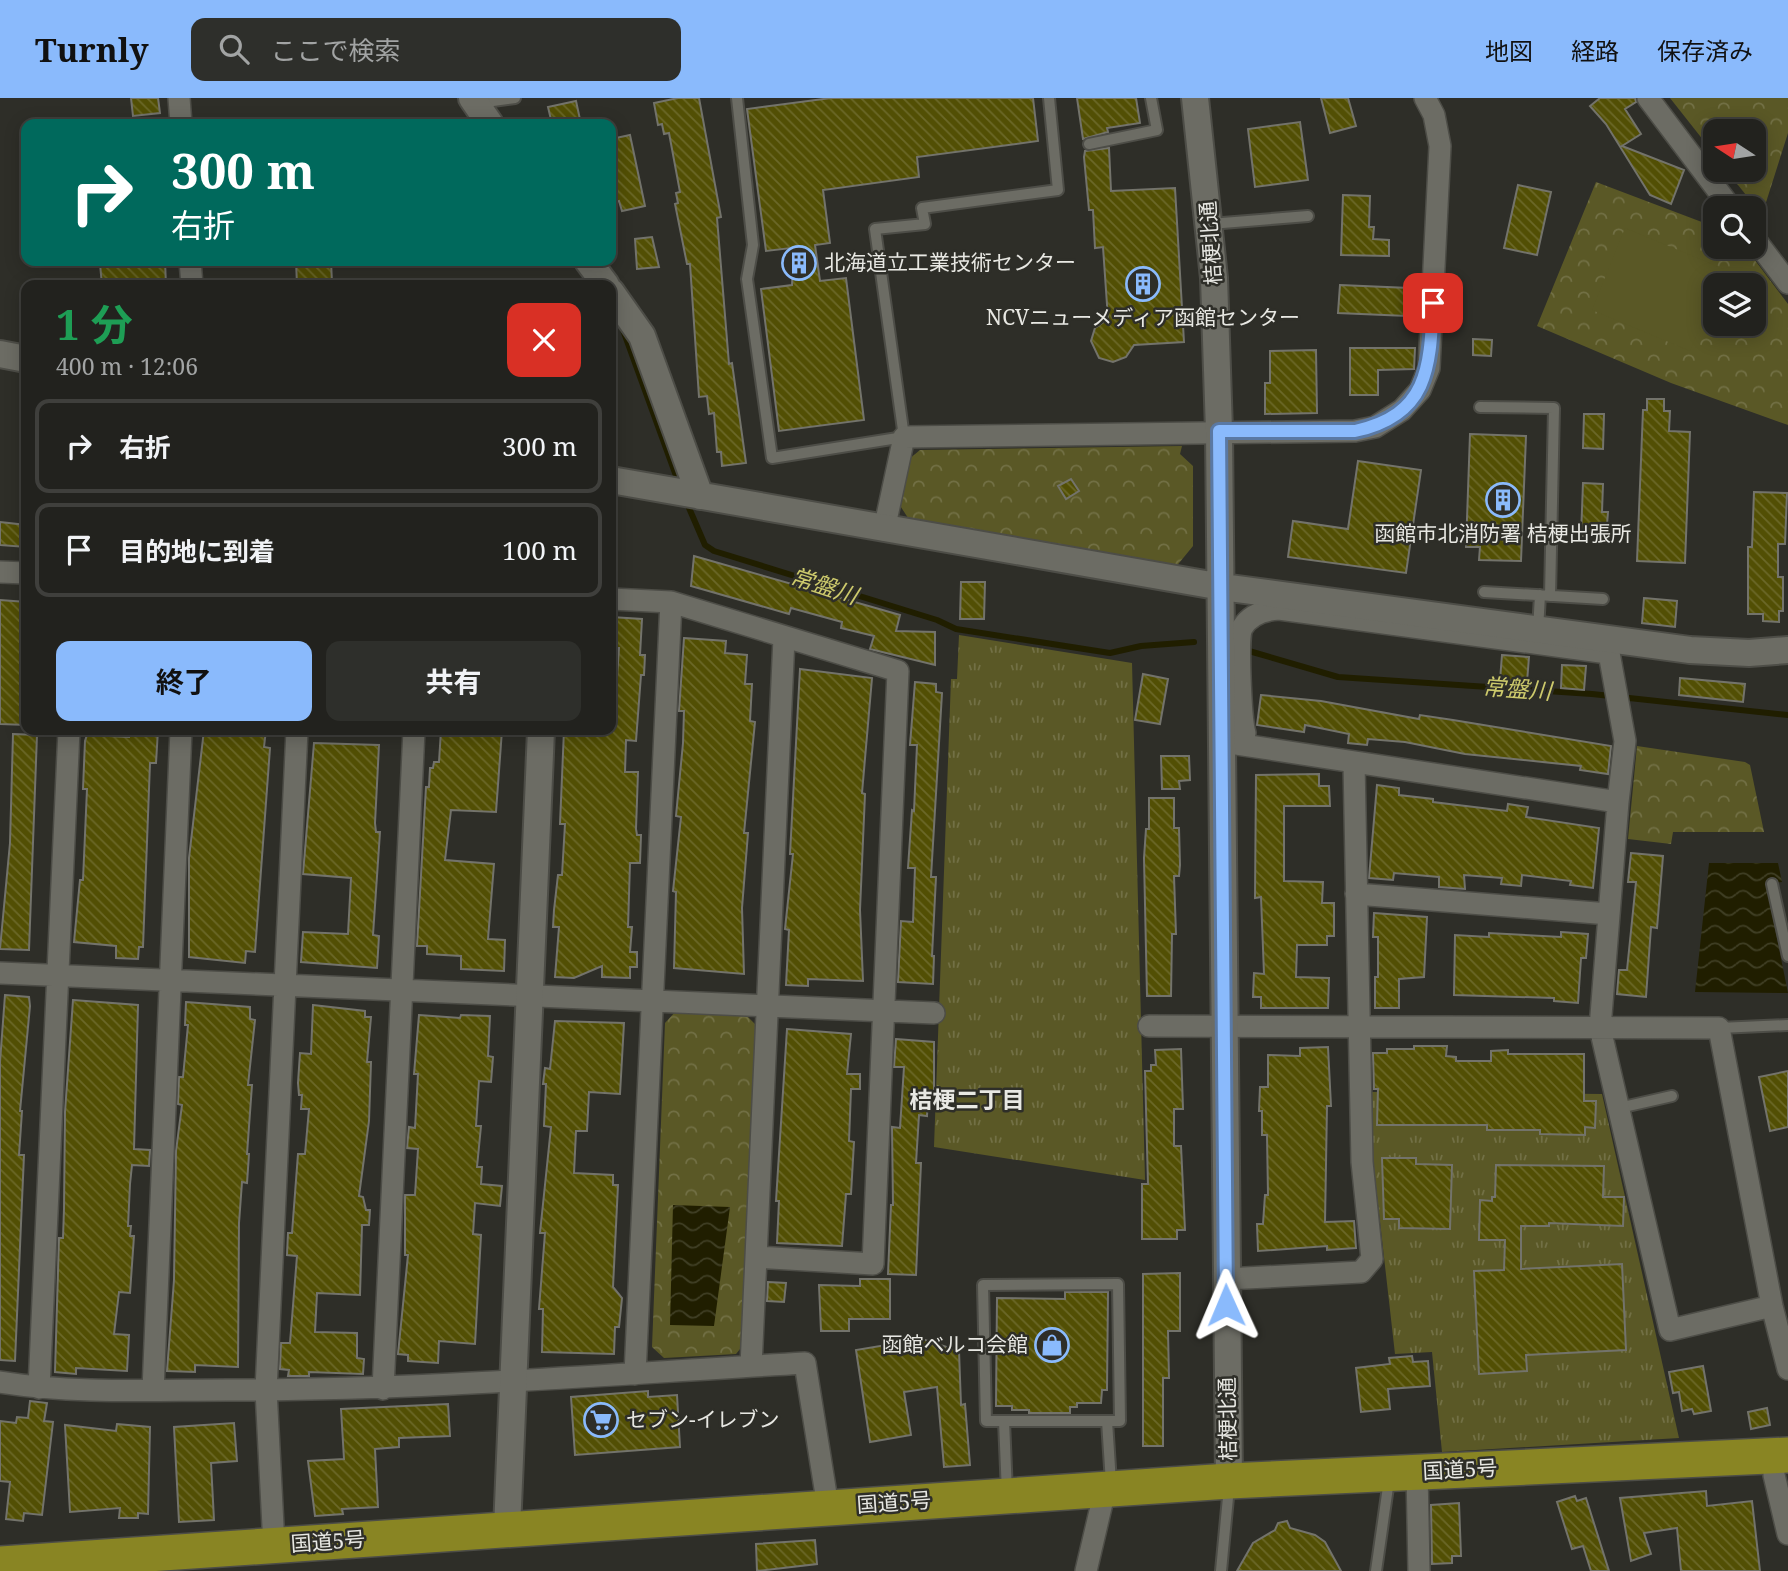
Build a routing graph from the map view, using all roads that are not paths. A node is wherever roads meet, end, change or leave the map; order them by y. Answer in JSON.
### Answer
{"nodes":[{"id":1,"x":179,"y":98,"type":"edge"},
{"id":2,"x":515,"y":98,"type":"edge"},
{"id":3,"x":737,"y":98,"type":"edge"},
{"id":4,"x":1049,"y":98,"type":"edge"},
{"id":5,"x":1151,"y":98,"type":"edge"},
{"id":6,"x":1195,"y":98,"type":"edge"},
{"id":7,"x":1425,"y":98,"type":"edge"},
{"id":8,"x":1649,"y":99,"type":"edge"},
{"id":9,"x":479,"y":109,"type":"edge"},
{"id":10,"x":181,"y":119,"type":"edge"},
{"id":11,"x":1089,"y":144,"type":"dead end"},
{"id":12,"x":1722,"y":196,"type":"edge"},
{"id":13,"x":1308,"y":216,"type":"dead end"},
{"id":14,"x":1209,"y":224,"type":"junction"},
{"id":15,"x":1766,"y":253,"type":"edge"},
{"id":16,"x":1788,"y":283,"type":"edge"},
{"id":17,"x":616,"y":299,"type":"edge"},
{"id":18,"x":0,"y":354,"type":"edge"},
{"id":19,"x":21,"y":358,"type":"edge"},
{"id":20,"x":1480,"y":407,"type":"dead end"},
{"id":21,"x":1219,"y":431,"type":"junction"},
{"id":22,"x":904,"y":437,"type":"junction"},
{"id":23,"x":616,"y":481,"type":"edge"},
{"id":24,"x":686,"y":493,"type":"junction"},
{"id":25,"x":884,"y":530,"type":"junction"},
{"id":26,"x":0,"y":572,"type":"edge"},
{"id":27,"x":21,"y":573,"type":"edge"},
{"id":28,"x":1222,"y":587,"type":"junction"},
{"id":29,"x":1484,"y":592,"type":"dead end"},
{"id":30,"x":1545,"y":596,"type":"junction"},
{"id":31,"x":616,"y":599,"type":"edge"},
{"id":32,"x":1603,"y":599,"type":"dead end"},
{"id":33,"x":671,"y":602,"type":"junction"},
{"id":34,"x":1538,"y":630,"type":"junction"},
{"id":35,"x":784,"y":638,"type":"junction"},
{"id":36,"x":1607,"y":646,"type":"junction"},
{"id":37,"x":1788,"y":650,"type":"edge"},
{"id":38,"x":68,"y":735,"type":"edge"},
{"id":39,"x":181,"y":735,"type":"edge"},
{"id":40,"x":297,"y":735,"type":"edge"},
{"id":41,"x":414,"y":735,"type":"edge"},
{"id":42,"x":541,"y":735,"type":"edge"},
{"id":43,"x":1234,"y":738,"type":"junction"},
{"id":44,"x":1354,"y":763,"type":"junction"},
{"id":45,"x":1618,"y":802,"type":"junction"},
{"id":46,"x":1772,"y":884,"type":"dead end"},
{"id":47,"x":1356,"y":894,"type":"junction"},
{"id":48,"x":1609,"y":914,"type":"junction"},
{"id":49,"x":1788,"y":956,"type":"edge"},
{"id":50,"x":0,"y":973,"type":"edge"},
{"id":51,"x":59,"y":976,"type":"junction"},
{"id":52,"x":169,"y":980,"type":"junction"},
{"id":53,"x":286,"y":983,"type":"junction"},
{"id":54,"x":401,"y":990,"type":"junction"},
{"id":55,"x":530,"y":995,"type":"junction"},
{"id":56,"x":652,"y":1000,"type":"junction"},
{"id":57,"x":768,"y":1006,"type":"junction"},
{"id":58,"x":881,"y":1010,"type":"junction"},
{"id":59,"x":934,"y":1013,"type":"dead end"},
{"id":60,"x":1788,"y":1025,"type":"edge"},
{"id":61,"x":1149,"y":1026,"type":"dead end"},
{"id":62,"x":1226,"y":1026,"type":"junction"},
{"id":63,"x":1357,"y":1026,"type":"junction"},
{"id":64,"x":1600,"y":1028,"type":"junction"},
{"id":65,"x":1719,"y":1028,"type":"junction"},
{"id":66,"x":1672,"y":1096,"type":"dead end"},
{"id":67,"x":1619,"y":1108,"type":"junction"},
{"id":68,"x":756,"y":1257,"type":"junction"},
{"id":69,"x":1226,"y":1279,"type":"junction"},
{"id":70,"x":1772,"y":1306,"type":"junction"},
{"id":71,"x":751,"y":1366,"type":"junction"},
{"id":72,"x":1788,"y":1369,"type":"edge"},
{"id":73,"x":635,"y":1374,"type":"junction"},
{"id":74,"x":0,"y":1382,"type":"edge"},
{"id":75,"x":512,"y":1383,"type":"junction"},
{"id":76,"x":39,"y":1388,"type":"junction"},
{"id":77,"x":383,"y":1389,"type":"junction"},
{"id":78,"x":266,"y":1390,"type":"junction"},
{"id":79,"x":153,"y":1391,"type":"junction"},
{"id":80,"x":1004,"y":1421,"type":"junction"},
{"id":81,"x":1107,"y":1421,"type":"junction"},
{"id":82,"x":1781,"y":1456,"type":"edge"},
{"id":83,"x":1403,"y":1473,"type":"junction"},
{"id":84,"x":1229,"y":1481,"type":"junction"},
{"id":85,"x":1108,"y":1490,"type":"junction"},
{"id":86,"x":1007,"y":1496,"type":"junction"},
{"id":87,"x":828,"y":1507,"type":"junction"},
{"id":88,"x":507,"y":1529,"type":"junction"},
{"id":89,"x":1788,"y":1534,"type":"edge"},
{"id":90,"x":274,"y":1546,"type":"junction"},
{"id":91,"x":0,"y":1564,"type":"edge"},
{"id":92,"x":1086,"y":1571,"type":"edge"},
{"id":93,"x":1222,"y":1571,"type":"edge"},
{"id":94,"x":1376,"y":1571,"type":"edge"},
{"id":95,"x":1419,"y":1571,"type":"edge"}],
"edges":[{"from":1,"to":10,"type":"street"},
{"from":2,"to":9,"type":"lane"},
{"from":3,"to":22,"type":"lane"},
{"from":4,"to":22,"type":"lane"},
{"from":5,"to":11,"type":"lane"},
{"from":6,"to":14,"type":"street","name":"桔梗北通"},
{"from":7,"to":21,"type":"street"},
{"from":8,"to":12,"type":"street"},
{"from":13,"to":14,"type":"lane"},
{"from":14,"to":21,"type":"street","name":"桔梗北通"},
{"from":15,"to":16,"type":"street"},
{"from":17,"to":24,"type":"street"},
{"from":18,"to":19,"type":"street"},
{"from":20,"to":30,"type":"lane"},
{"from":21,"to":22,"type":"street"},
{"from":21,"to":28,"type":"street","name":"桔梗北通"},
{"from":22,"to":25,"type":"street"},
{"from":23,"to":24,"type":"street"},
{"from":24,"to":25,"type":"street"},
{"from":25,"to":28,"type":"street"},
{"from":26,"to":27,"type":"street"},
{"from":28,"to":34,"type":"street"},
{"from":28,"to":43,"type":"street","name":"桔梗北通"},
{"from":29,"to":30,"type":"lane"},
{"from":30,"to":32,"type":"lane"},
{"from":30,"to":34,"type":"lane"},
{"from":31,"to":33,"type":"street"},
{"from":33,"to":35,"type":"street"},
{"from":33,"to":56,"type":"street"},
{"from":34,"to":36,"type":"street"},
{"from":35,"to":57,"type":"street"},
{"from":35,"to":58,"type":"street"},
{"from":36,"to":37,"type":"street"},
{"from":36,"to":43,"type":"street"},
{"from":36,"to":45,"type":"street"},
{"from":38,"to":51,"type":"street"},
{"from":39,"to":52,"type":"street"},
{"from":40,"to":53,"type":"street"},
{"from":41,"to":54,"type":"street"},
{"from":42,"to":55,"type":"street"},
{"from":43,"to":44,"type":"street"},
{"from":43,"to":62,"type":"street","name":"桔梗北通"},
{"from":44,"to":45,"type":"street"},
{"from":44,"to":47,"type":"street"},
{"from":45,"to":48,"type":"street"},
{"from":46,"to":49,"type":"lane"},
{"from":47,"to":48,"type":"street"},
{"from":47,"to":63,"type":"street"},
{"from":48,"to":64,"type":"street"},
{"from":50,"to":51,"type":"street"},
{"from":51,"to":52,"type":"street"},
{"from":51,"to":76,"type":"street"},
{"from":52,"to":53,"type":"street"},
{"from":52,"to":79,"type":"street"},
{"from":53,"to":54,"type":"street"},
{"from":53,"to":78,"type":"street"},
{"from":54,"to":55,"type":"street"},
{"from":54,"to":77,"type":"street"},
{"from":55,"to":56,"type":"street"},
{"from":55,"to":75,"type":"street"},
{"from":56,"to":57,"type":"street"},
{"from":56,"to":73,"type":"street"},
{"from":57,"to":58,"type":"street"},
{"from":57,"to":68,"type":"street"},
{"from":58,"to":59,"type":"street"},
{"from":58,"to":68,"type":"street"},
{"from":60,"to":65,"type":"lane"},
{"from":61,"to":62,"type":"street"},
{"from":62,"to":63,"type":"street"},
{"from":62,"to":69,"type":"street","name":"桔梗北通"},
{"from":63,"to":64,"type":"street"},
{"from":63,"to":69,"type":"street"},
{"from":64,"to":65,"type":"street"},
{"from":64,"to":67,"type":"street"},
{"from":65,"to":70,"type":"street"},
{"from":66,"to":67,"type":"lane"},
{"from":67,"to":70,"type":"street"},
{"from":68,"to":71,"type":"street"},
{"from":69,"to":84,"type":"street","name":"桔梗北通"},
{"from":70,"to":72,"type":"street"},
{"from":71,"to":73,"type":"street"},
{"from":71,"to":87,"type":"street"},
{"from":73,"to":75,"type":"street"},
{"from":74,"to":76,"type":"street"},
{"from":75,"to":77,"type":"street"},
{"from":75,"to":88,"type":"street"},
{"from":76,"to":79,"type":"street"},
{"from":77,"to":78,"type":"street"},
{"from":78,"to":79,"type":"street"},
{"from":78,"to":90,"type":"street"},
{"from":80,"to":81,"type":"lane"},
{"from":80,"to":81,"type":"lane"},
{"from":80,"to":86,"type":"lane"},
{"from":81,"to":85,"type":"lane"},
{"from":82,"to":83,"type":"highway","name":"国道5号"},
{"from":82,"to":89,"type":"street"},
{"from":83,"to":84,"type":"highway","name":"国道5号"},
{"from":83,"to":94,"type":"lane"},
{"from":83,"to":95,"type":"street"},
{"from":84,"to":85,"type":"highway","name":"国道5号"},
{"from":84,"to":93,"type":"lane"},
{"from":85,"to":86,"type":"highway","name":"国道5号"},
{"from":85,"to":92,"type":"street"},
{"from":86,"to":87,"type":"highway","name":"国道5号"},
{"from":87,"to":88,"type":"highway","name":"国道5号"},
{"from":88,"to":90,"type":"highway","name":"国道5号"},
{"from":90,"to":91,"type":"highway","name":"国道5号"}]}
